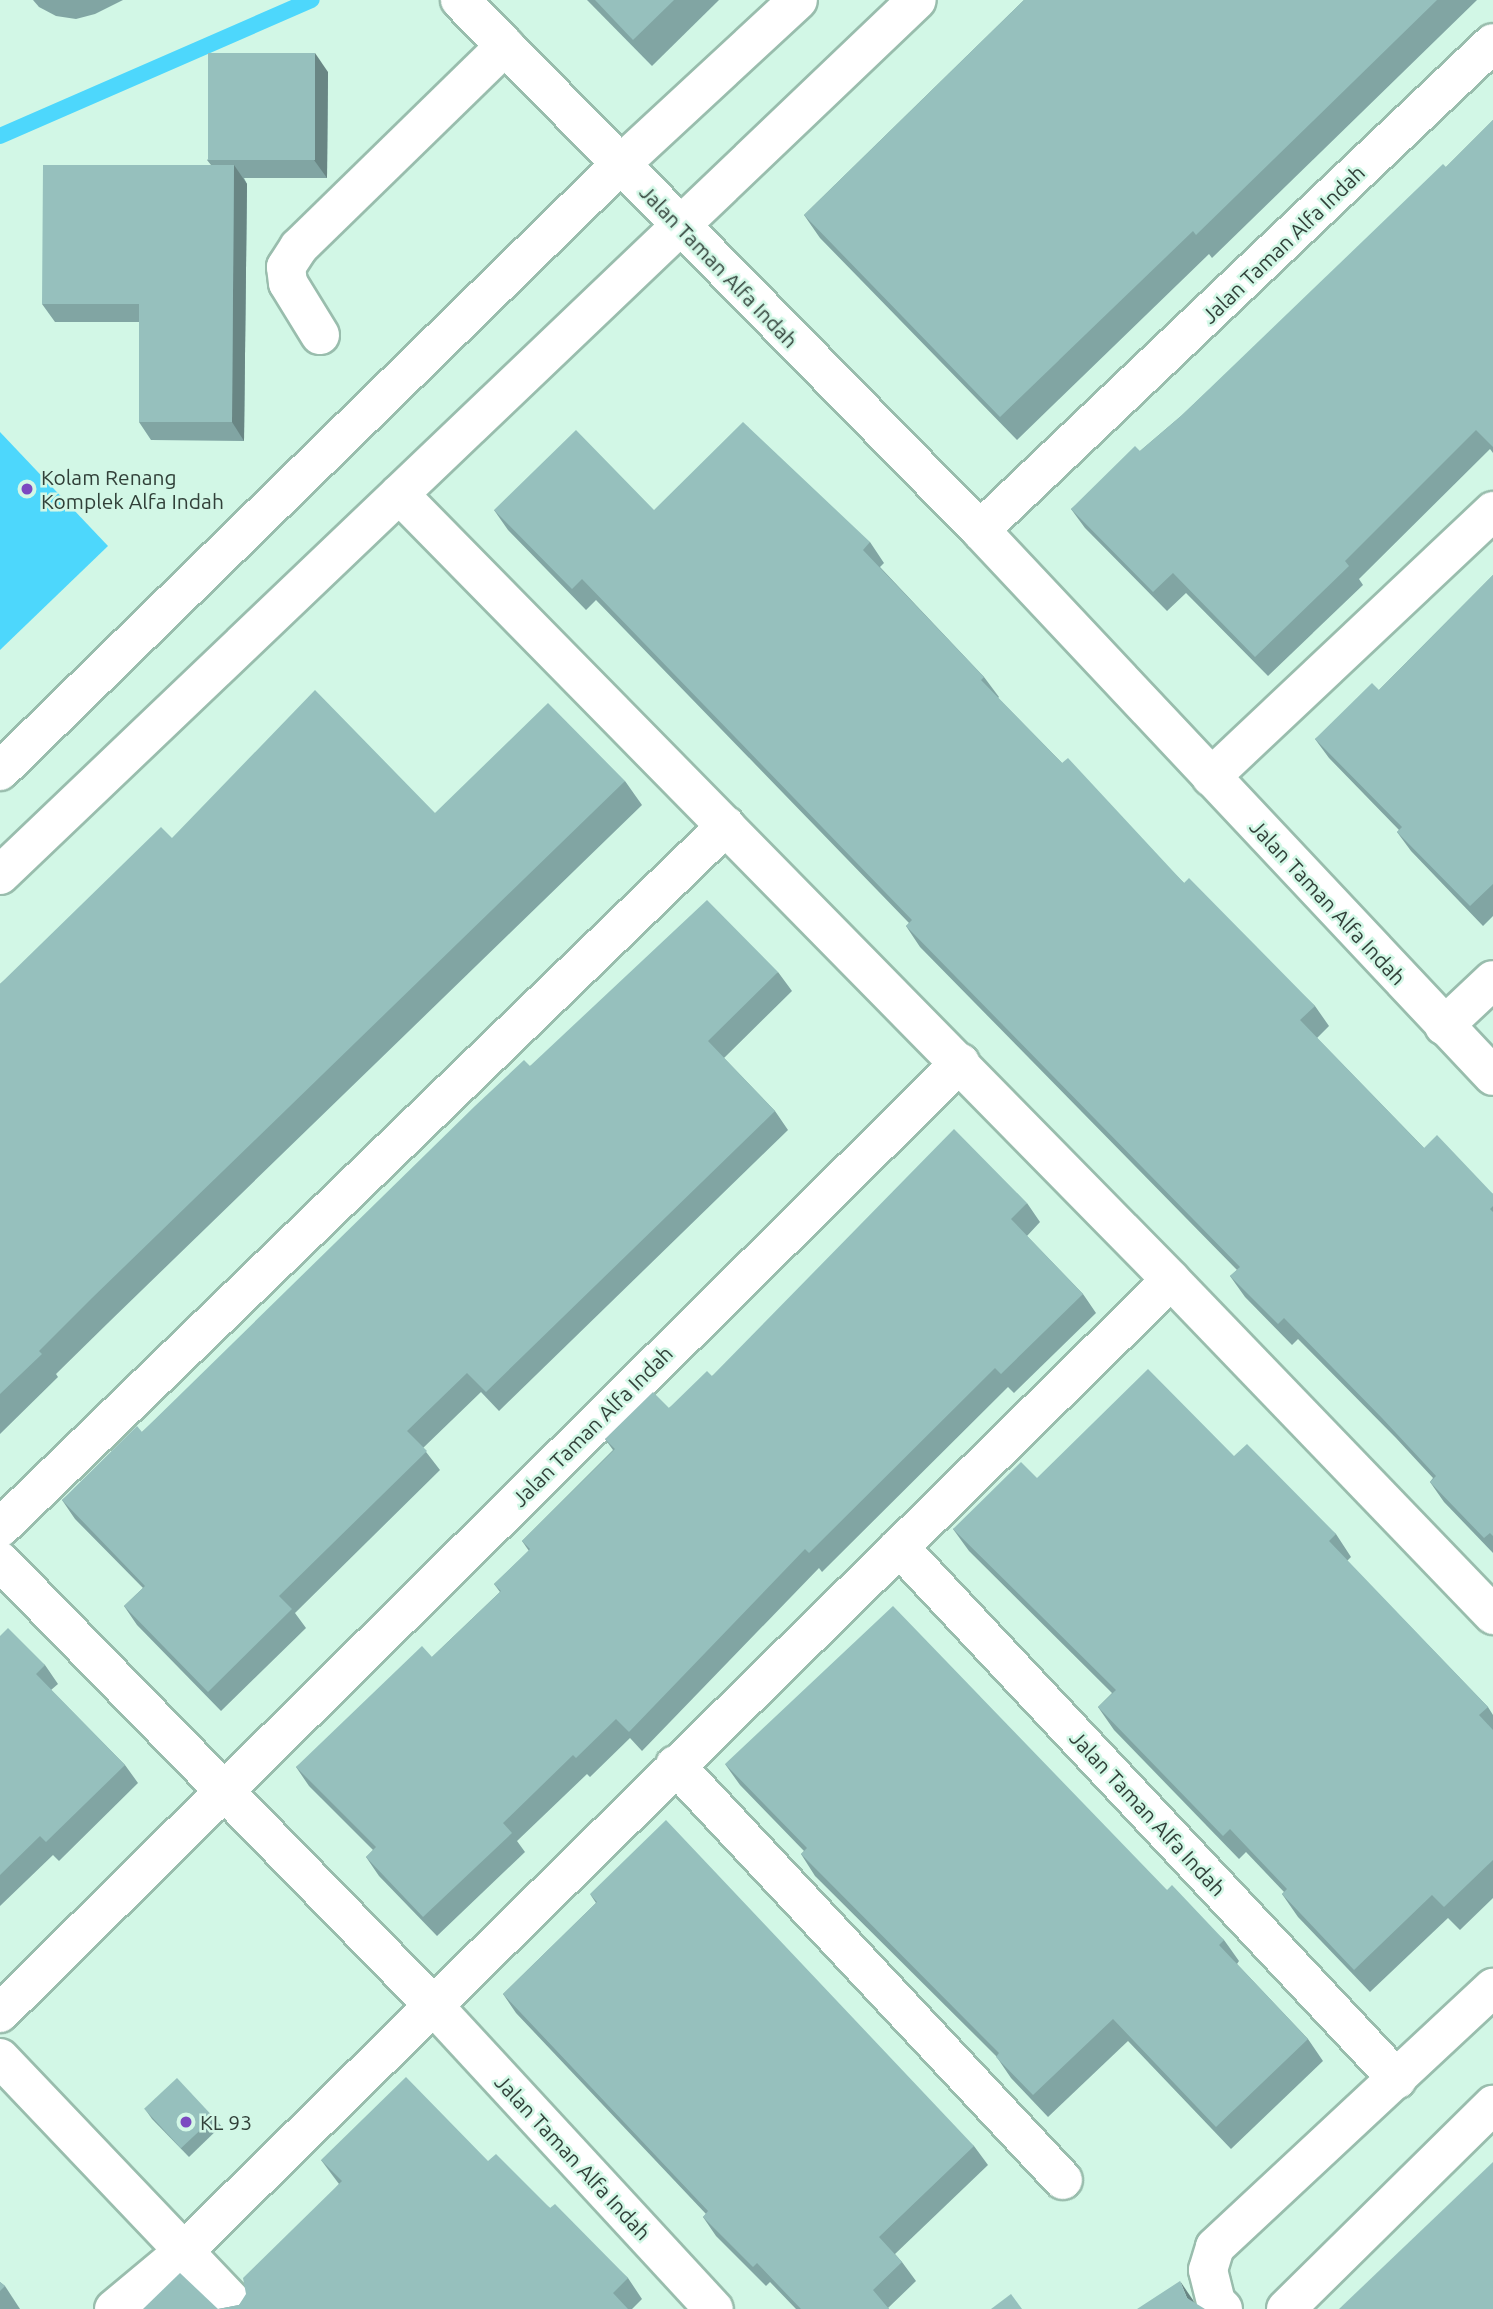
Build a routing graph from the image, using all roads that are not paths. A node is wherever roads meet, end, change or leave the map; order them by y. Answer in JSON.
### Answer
{"nodes":[{"id":1,"x":798,"y":0,"type":"edge"},
{"id":2,"x":917,"y":0,"type":"edge"},
{"id":3,"x":463,"y":3,"type":"edge"},
{"id":4,"x":1493,"y":43,"type":"edge"},
{"id":5,"x":505,"y":46,"type":"junction"},
{"id":6,"x":621,"y":164,"type":"junction"},
{"id":7,"x":681,"y":225,"type":"junction"},
{"id":8,"x":320,"y":335,"type":"dead end"},
{"id":9,"x":399,"y":494,"type":"junction"},
{"id":10,"x":1493,"y":511,"type":"edge"},
{"id":11,"x":980,"y":530,"type":"junction"},
{"id":12,"x":0,"y":771,"type":"edge"},
{"id":13,"x":1211,"y":777,"type":"junction"},
{"id":14,"x":726,"y":826,"type":"junction"},
{"id":15,"x":0,"y":875,"type":"edge"},
{"id":16,"x":1493,"y":980,"type":"edge"},
{"id":17,"x":1444,"y":1026,"type":"junction"},
{"id":18,"x":960,"y":1063,"type":"junction"},
{"id":19,"x":1493,"y":1076,"type":"edge"},
{"id":20,"x":1171,"y":1280,"type":"junction"},
{"id":21,"x":0,"y":1528,"type":"edge"},
{"id":22,"x":899,"y":1547,"type":"junction"},
{"id":23,"x":0,"y":1560,"type":"edge"},
{"id":24,"x":1493,"y":1615,"type":"edge"},
{"id":25,"x":675,"y":1765,"type":"junction"},
{"id":26,"x":225,"y":1790,"type":"junction"},
{"id":27,"x":1493,"y":1988,"type":"edge"},
{"id":28,"x":433,"y":2006,"type":"junction"},
{"id":29,"x":0,"y":2013,"type":"edge"},
{"id":30,"x":0,"y":2057,"type":"edge"},
{"id":31,"x":1397,"y":2079,"type":"junction"},
{"id":32,"x":1493,"y":2105,"type":"edge"},
{"id":33,"x":1062,"y":2180,"type":"dead end"},
{"id":34,"x":185,"y":2250,"type":"junction"},
{"id":35,"x":114,"y":2309,"type":"edge"},
{"id":36,"x":239,"y":2309,"type":"edge"},
{"id":37,"x":713,"y":2309,"type":"edge"},
{"id":38,"x":1223,"y":2309,"type":"edge"},
{"id":39,"x":1286,"y":2309,"type":"edge"}],
"edges":[{"from":1,"to":6,"type":"street"},
{"from":2,"to":7,"type":"street"},
{"from":3,"to":5,"type":"street","name":"Jalan Taman Alfa Indah"},
{"from":4,"to":11,"type":"street","name":"Jalan Taman Alfa Indah"},
{"from":5,"to":6,"type":"street","name":"Jalan Taman Alfa Indah"},
{"from":5,"to":8,"type":"street"},
{"from":6,"to":7,"type":"street","name":"Jalan Taman Alfa Indah"},
{"from":6,"to":12,"type":"street"},
{"from":7,"to":9,"type":"street"},
{"from":7,"to":11,"type":"street","name":"Jalan Taman Alfa Indah"},
{"from":9,"to":14,"type":"street"},
{"from":9,"to":15,"type":"street"},
{"from":10,"to":13,"type":"street"},
{"from":11,"to":13,"type":"street","name":"Jalan Taman Alfa Indah"},
{"from":13,"to":17,"type":"street","name":"Jalan Taman Alfa Indah"},
{"from":14,"to":18,"type":"street"},
{"from":14,"to":21,"type":"street"},
{"from":16,"to":17,"type":"street"},
{"from":17,"to":19,"type":"street","name":"Jalan Taman Alfa Indah"},
{"from":18,"to":20,"type":"street"},
{"from":18,"to":26,"type":"street","name":"Jalan Taman Alfa Indah"},
{"from":20,"to":22,"type":"street"},
{"from":20,"to":24,"type":"street"},
{"from":22,"to":25,"type":"street"},
{"from":22,"to":31,"type":"street","name":"Jalan Taman Alfa Indah"},
{"from":23,"to":26,"type":"street","name":"Jalan Taman Alfa Indah"},
{"from":25,"to":28,"type":"street"},
{"from":25,"to":33,"type":"street"},
{"from":26,"to":28,"type":"street","name":"Jalan Taman Alfa Indah"},
{"from":26,"to":29,"type":"street","name":"Jalan Taman Alfa Indah"},
{"from":27,"to":31,"type":"street"},
{"from":28,"to":34,"type":"street"},
{"from":28,"to":37,"type":"street","name":"Jalan Taman Alfa Indah"},
{"from":30,"to":34,"type":"street"},
{"from":31,"to":38,"type":"street"},
{"from":32,"to":39,"type":"street"},
{"from":34,"to":35,"type":"street"},
{"from":34,"to":36,"type":"street"}]}
